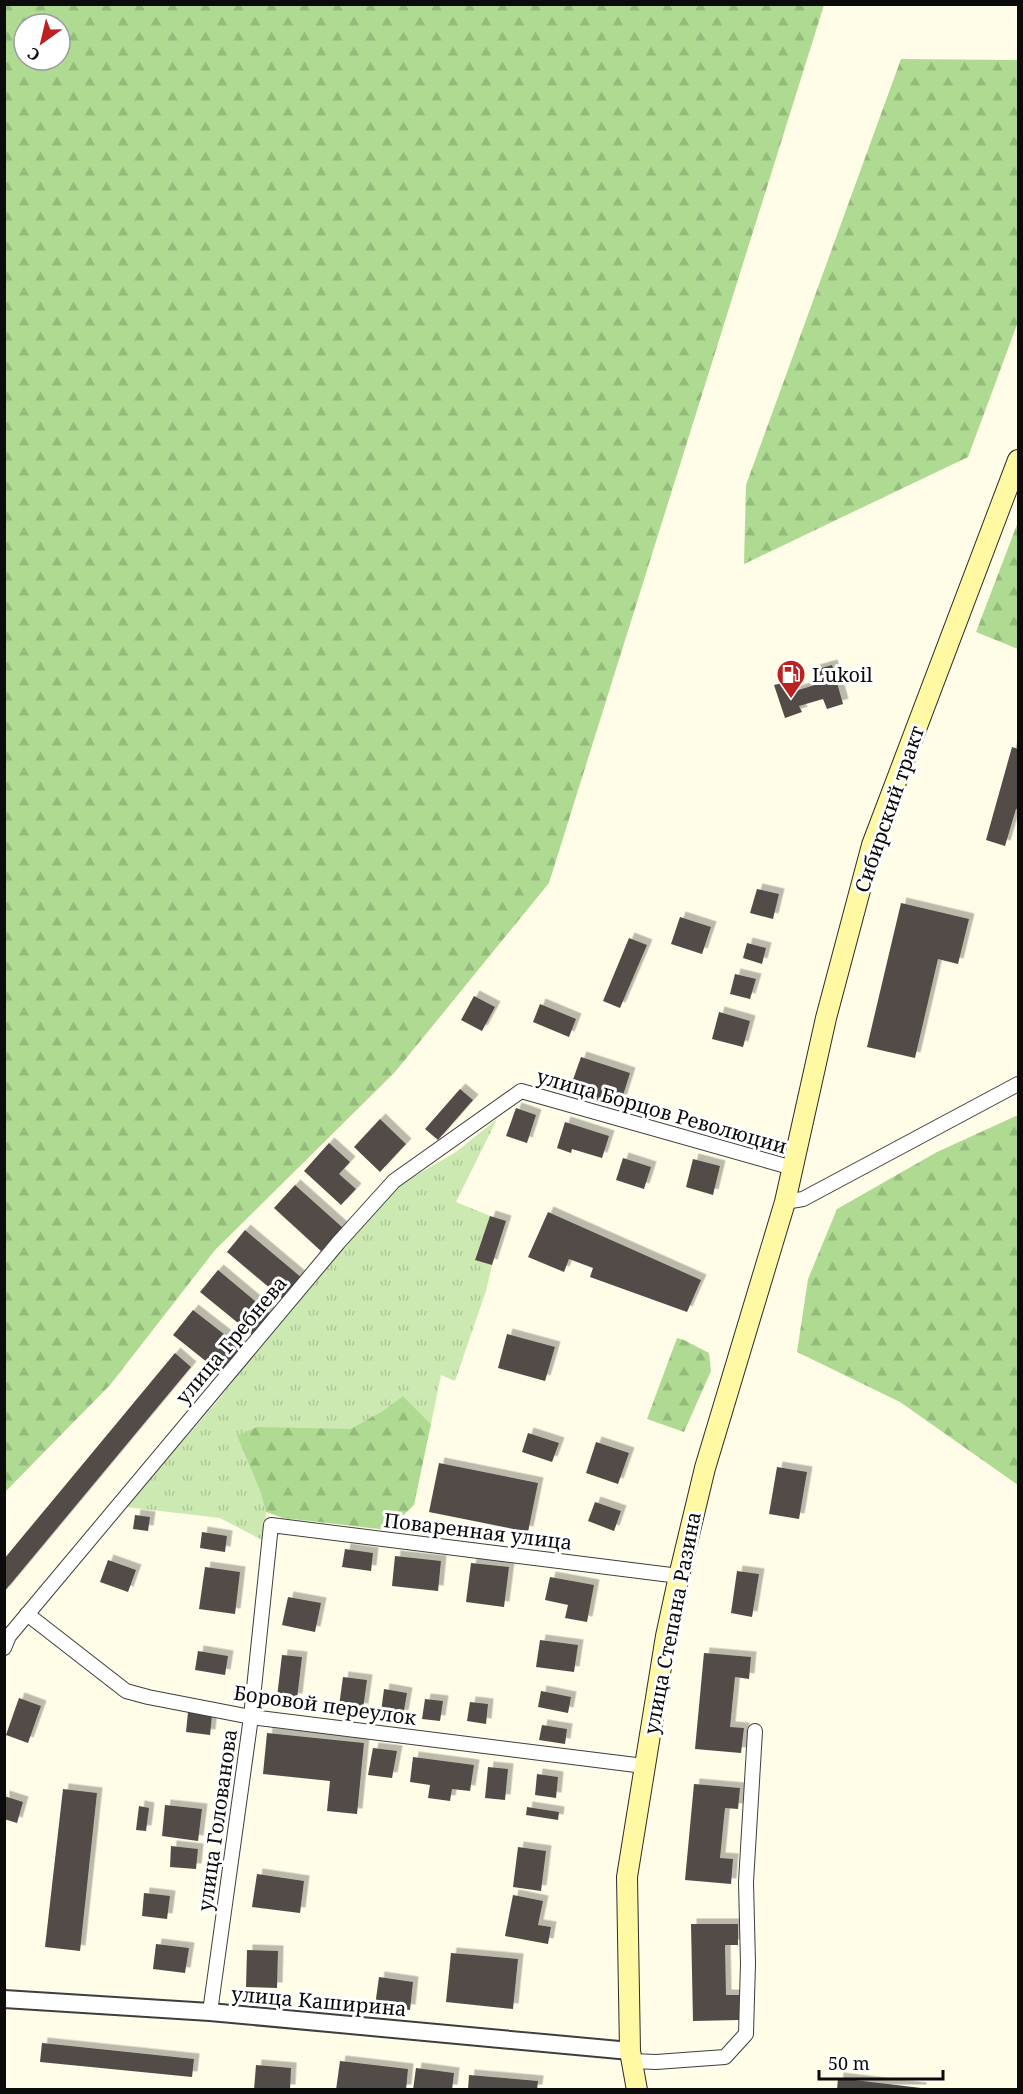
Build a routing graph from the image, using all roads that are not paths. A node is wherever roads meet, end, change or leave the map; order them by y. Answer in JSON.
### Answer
{"nodes":[{"id":1,"x":1018,"y":460,"type":"edge"},
{"id":2,"x":1018,"y":1084,"type":"edge"},
{"id":3,"x":521,"y":1091,"type":"joint"},
{"id":4,"x":793,"y":1168,"type":"junction"},
{"id":5,"x":785,"y":1202,"type":"junction"},
{"id":6,"x":272,"y":1525,"type":"joint"},
{"id":7,"x":679,"y":1576,"type":"junction"},
{"id":8,"x":27,"y":1614,"type":"junction"},
{"id":9,"x":4,"y":1648,"type":"edge"},
{"id":10,"x":251,"y":1717,"type":"junction"},
{"id":11,"x":755,"y":1731,"type":"dead end"},
{"id":12,"x":644,"y":1766,"type":"junction"},
{"id":13,"x":4,"y":1999,"type":"edge"},
{"id":14,"x":210,"y":2012,"type":"junction"},
{"id":15,"x":631,"y":2056,"type":"junction"},
{"id":16,"x":637,"y":2090,"type":"edge"}],
"edges":[{"from":1,"to":4,"type":"main road","name":"Сибирский тракт"},
{"from":2,"to":5,"type":"street"},
{"from":3,"to":4,"type":"street","name":"улица Борцов Революции"},
{"from":3,"to":8,"type":"street","name":"улица Гребнева"},
{"from":4,"to":5,"type":"main road","name":"улица Степана Разина"},
{"from":5,"to":7,"type":"main road","name":"улица Степана Разина"},
{"from":6,"to":7,"type":"street","name":"Поваренная улица"},
{"from":6,"to":10,"type":"street","name":"улица Голованова"},
{"from":7,"to":12,"type":"main road","name":"улица Степана Разина"},
{"from":8,"to":9,"type":"street","name":"улица Гребнева"},
{"from":8,"to":10,"type":"street","name":"Боровой переулок"},
{"from":10,"to":12,"type":"street","name":"Боровой переулок"},
{"from":10,"to":14,"type":"street","name":"улица Голованова"},
{"from":11,"to":15,"type":"street"},
{"from":12,"to":15,"type":"main road","name":"улица Степана Разина"},
{"from":13,"to":14,"type":"street","name":"улица Каширина"},
{"from":14,"to":15,"type":"street","name":"улица Каширина"},
{"from":15,"to":16,"type":"main road","name":"улица Степана Разина"}]}
